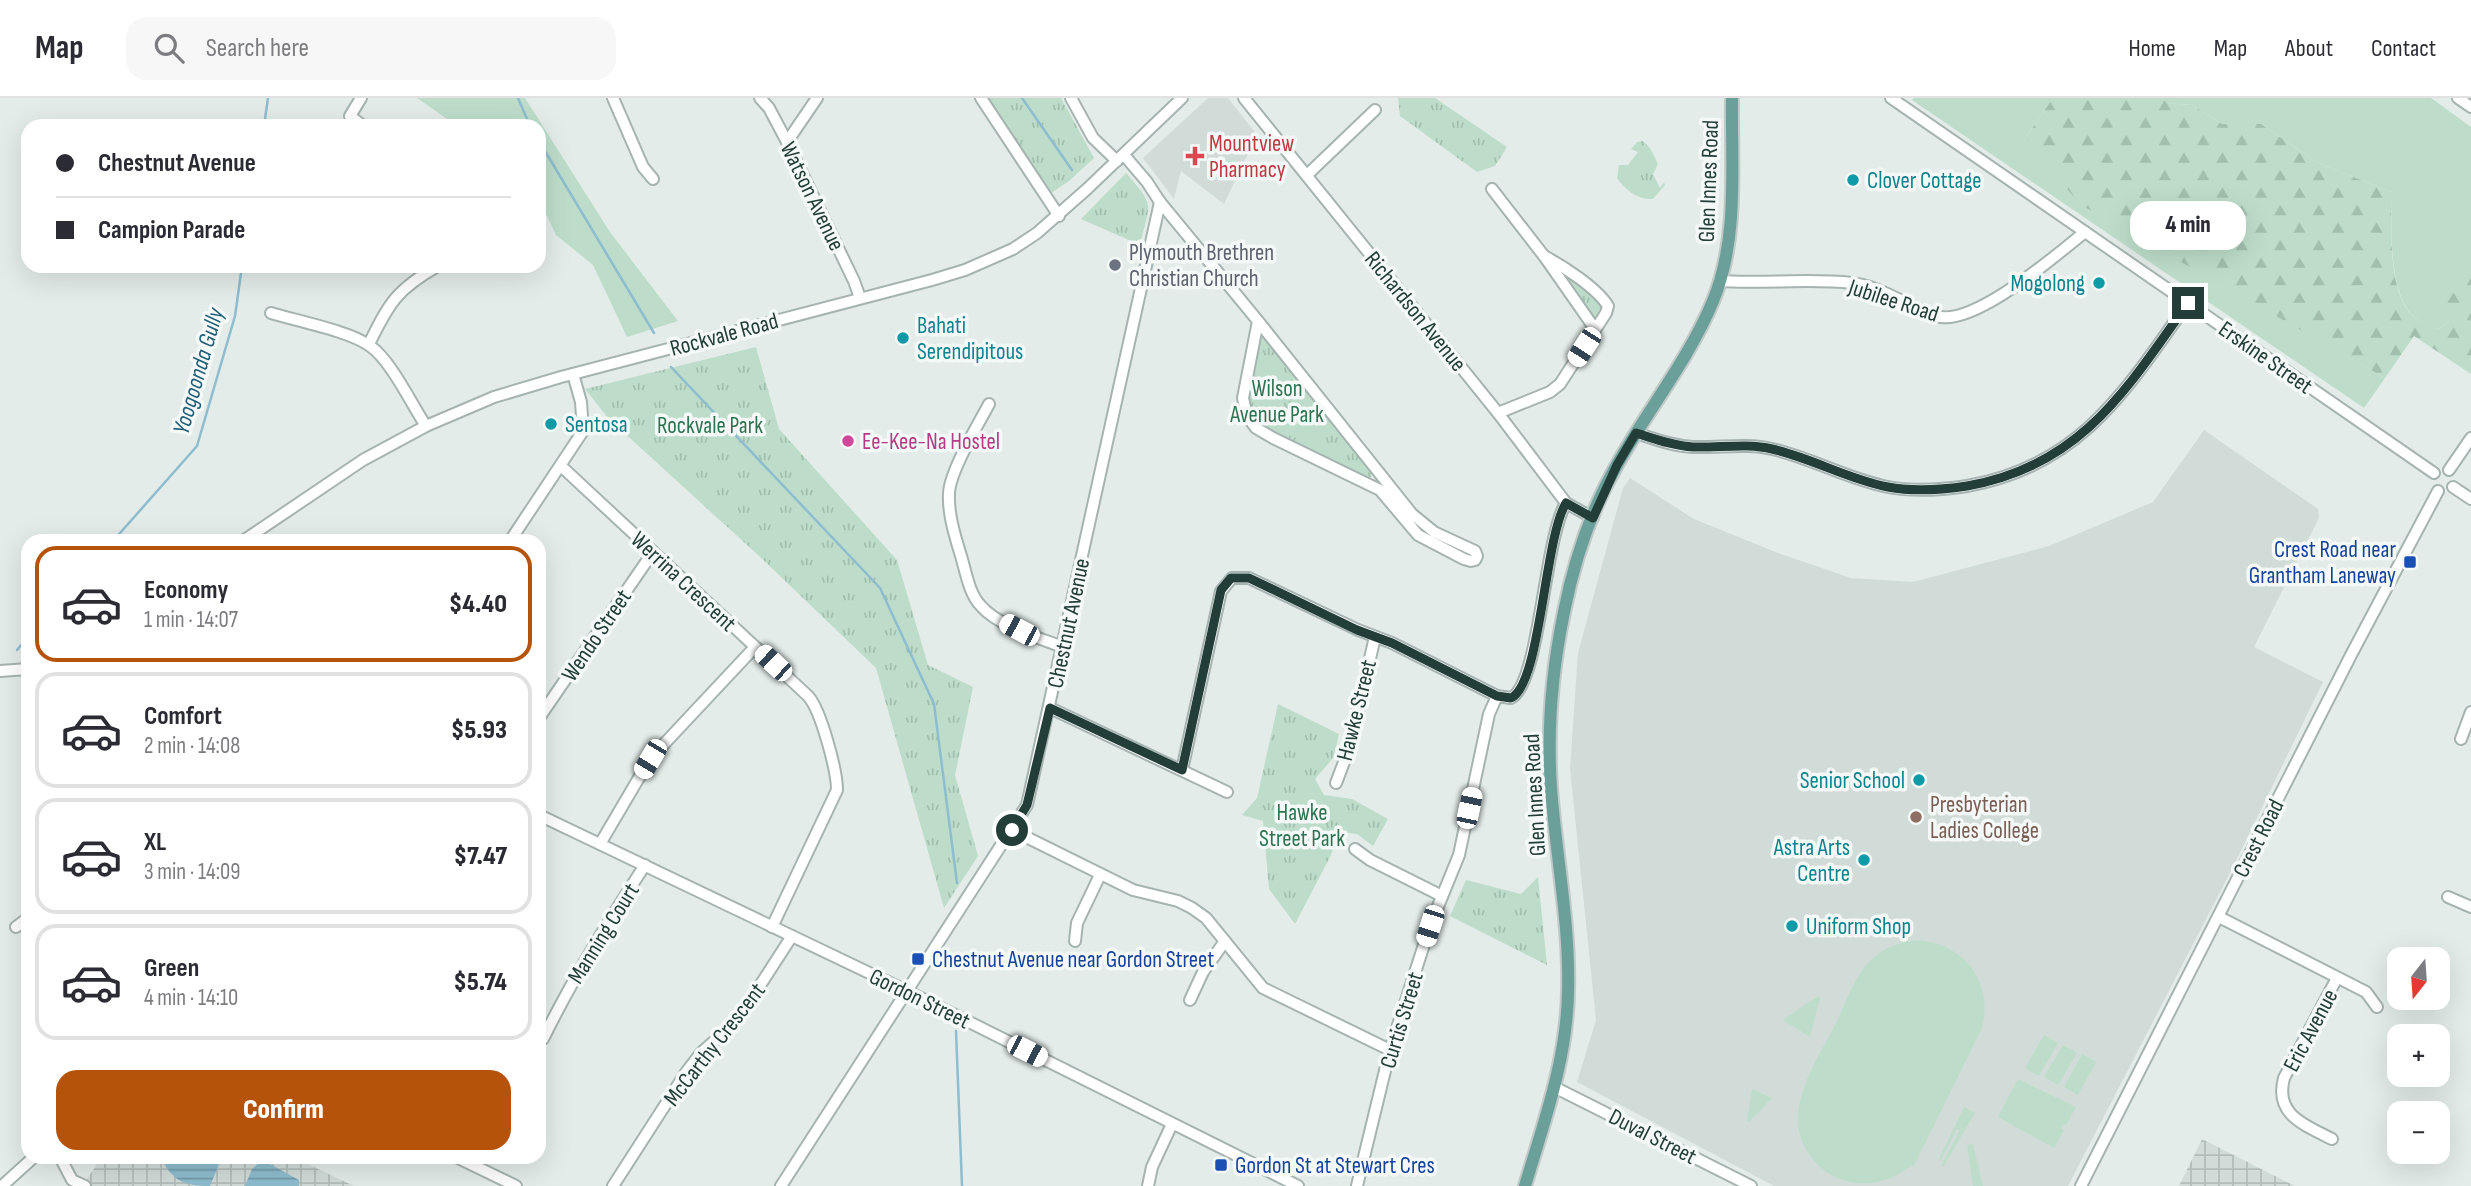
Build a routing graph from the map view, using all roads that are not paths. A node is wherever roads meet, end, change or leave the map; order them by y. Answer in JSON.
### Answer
{"nodes":[{"id":1,"x":361,"y":98,"type":"edge"},
{"id":2,"x":613,"y":98,"type":"edge"},
{"id":3,"x":760,"y":98,"type":"edge"},
{"id":4,"x":817,"y":98,"type":"edge"},
{"id":5,"x":981,"y":98,"type":"edge"},
{"id":6,"x":1071,"y":98,"type":"edge"},
{"id":7,"x":1182,"y":98,"type":"edge"},
{"id":8,"x":1244,"y":98,"type":"edge"},
{"id":9,"x":1732,"y":98,"type":"edge"},
{"id":10,"x":1891,"y":98,"type":"edge"},
{"id":11,"x":2458,"y":98,"type":"edge"},
{"id":12,"x":1905,"y":102,"type":"edge"},
{"id":13,"x":2471,"y":107,"type":"edge"},
{"id":14,"x":1375,"y":110,"type":"dead end"},
{"id":15,"x":348,"y":119,"type":"edge"},
{"id":16,"x":787,"y":142,"type":"junction"},
{"id":17,"x":1121,"y":158,"type":"junction"},
{"id":18,"x":1307,"y":175,"type":"junction"},
{"id":19,"x":653,"y":179,"type":"dead end"},
{"id":20,"x":1492,"y":189,"type":"dead end"},
{"id":21,"x":1160,"y":202,"type":"junction"},
{"id":22,"x":1059,"y":216,"type":"junction"},
{"id":23,"x":2085,"y":232,"type":"junction"},
{"id":24,"x":1544,"y":256,"type":"junction"},
{"id":25,"x":426,"y":273,"type":"edge"},
{"id":26,"x":1719,"y":281,"type":"junction"},
{"id":27,"x":860,"y":298,"type":"junction"},
{"id":28,"x":2188,"y":303,"type":"junction"},
{"id":29,"x":271,"y":313,"type":"dead end"},
{"id":30,"x":1258,"y":321,"type":"junction"},
{"id":31,"x":1595,"y":329,"type":"junction"},
{"id":32,"x":369,"y":344,"type":"junction"},
{"id":33,"x":573,"y":374,"type":"junction"},
{"id":34,"x":989,"y":404,"type":"dead end"},
{"id":35,"x":1498,"y":413,"type":"junction"},
{"id":36,"x":426,"y":426,"type":"junction"},
{"id":37,"x":1636,"y":433,"type":"junction"},
{"id":38,"x":2471,"y":438,"type":"edge"},
{"id":39,"x":561,"y":466,"type":"junction"},
{"id":40,"x":2449,"y":470,"type":"junction"},
{"id":41,"x":2434,"y":473,"type":"junction"},
{"id":42,"x":1384,"y":486,"type":"junction"},
{"id":43,"x":2453,"y":487,"type":"junction"},
{"id":44,"x":2438,"y":491,"type":"junction"},
{"id":45,"x":2471,"y":499,"type":"edge"},
{"id":46,"x":1566,"y":503,"type":"junction"},
{"id":47,"x":1593,"y":518,"type":"junction"},
{"id":48,"x":253,"y":534,"type":"edge"},
{"id":49,"x":515,"y":534,"type":"edge"},
{"id":50,"x":1441,"y":542,"type":"dead end"},
{"id":51,"x":653,"y":552,"type":"junction"},
{"id":52,"x":1375,"y":637,"type":"junction"},
{"id":53,"x":755,"y":647,"type":"junction"},
{"id":54,"x":1063,"y":647,"type":"junction"},
{"id":55,"x":21,"y":669,"type":"edge"},
{"id":56,"x":0,"y":671,"type":"edge"},
{"id":57,"x":1497,"y":696,"type":"junction"},
{"id":58,"x":546,"y":708,"type":"edge"},
{"id":59,"x":1050,"y":708,"type":"junction"},
{"id":60,"x":2471,"y":712,"type":"edge"},
{"id":61,"x":2461,"y":739,"type":"dead end"},
{"id":62,"x":1182,"y":770,"type":"junction"},
{"id":63,"x":1336,"y":783,"type":"dead end"},
{"id":64,"x":1227,"y":792,"type":"dead end"},
{"id":65,"x":546,"y":818,"type":"edge"},
{"id":66,"x":1012,"y":830,"type":"junction"},
{"id":67,"x":600,"y":844,"type":"junction"},
{"id":68,"x":1355,"y":849,"type":"dead end"},
{"id":69,"x":645,"y":865,"type":"junction"},
{"id":70,"x":1100,"y":875,"type":"junction"},
{"id":71,"x":1442,"y":896,"type":"junction"},
{"id":72,"x":2448,"y":897,"type":"dead end"},
{"id":73,"x":2471,"y":907,"type":"edge"},
{"id":74,"x":2219,"y":917,"type":"junction"},
{"id":75,"x":21,"y":923,"type":"edge"},
{"id":76,"x":16,"y":927,"type":"dead end"},
{"id":77,"x":772,"y":927,"type":"junction"},
{"id":78,"x":792,"y":936,"type":"junction"},
{"id":79,"x":1075,"y":941,"type":"dead end"},
{"id":80,"x":1225,"y":941,"type":"junction"},
{"id":81,"x":2337,"y":978,"type":"junction"},
{"id":82,"x":907,"y":991,"type":"junction"},
{"id":83,"x":1191,"y":1000,"type":"dead end"},
{"id":84,"x":2377,"y":1007,"type":"dead end"},
{"id":85,"x":546,"y":1034,"type":"edge"},
{"id":86,"x":1390,"y":1050,"type":"junction"},
{"id":87,"x":1555,"y":1087,"type":"junction"},
{"id":88,"x":1172,"y":1124,"type":"junction"},
{"id":89,"x":2332,"y":1139,"type":"dead end"},
{"id":90,"x":26,"y":1164,"type":"edge"},
{"id":91,"x":63,"y":1164,"type":"edge"},
{"id":92,"x":470,"y":1164,"type":"edge"},
{"id":93,"x":70,"y":1183,"type":"edge"},
{"id":94,"x":2,"y":1186,"type":"edge"},
{"id":95,"x":85,"y":1186,"type":"edge"},
{"id":96,"x":516,"y":1186,"type":"edge"},
{"id":97,"x":613,"y":1186,"type":"edge"},
{"id":98,"x":781,"y":1186,"type":"edge"},
{"id":99,"x":1148,"y":1186,"type":"edge"},
{"id":100,"x":1298,"y":1186,"type":"edge"},
{"id":101,"x":1357,"y":1186,"type":"edge"},
{"id":102,"x":1525,"y":1186,"type":"edge"},
{"id":103,"x":1752,"y":1186,"type":"edge"},
{"id":104,"x":2081,"y":1186,"type":"edge"}],
"edges":[{"from":1,"to":15,"type":"street"},
{"from":2,"to":19,"type":"street"},
{"from":3,"to":16,"type":"street","name":"Watson Avenue"},
{"from":4,"to":16,"type":"street"},
{"from":5,"to":22,"type":"street"},
{"from":6,"to":17,"type":"street"},
{"from":7,"to":17,"type":"street","name":"Rockvale Road"},
{"from":8,"to":18,"type":"street","name":"Richardson Avenue"},
{"from":9,"to":26,"type":"main road","name":"Glen Innes Road"},
{"from":10,"to":12,"type":"street","name":"Erskine Street"},
{"from":11,"to":13,"type":"street"},
{"from":12,"to":23,"type":"street","name":"Erskine Street"},
{"from":14,"to":18,"type":"street"},
{"from":16,"to":27,"type":"street","name":"Watson Avenue"},
{"from":17,"to":21,"type":"street"},
{"from":17,"to":22,"type":"street","name":"Rockvale Road"},
{"from":18,"to":35,"type":"street","name":"Richardson Avenue"},
{"from":20,"to":24,"type":"street"},
{"from":21,"to":30,"type":"street"},
{"from":21,"to":54,"type":"street","name":"Chestnut Avenue"},
{"from":22,"to":27,"type":"street","name":"Rockvale Road"},
{"from":23,"to":26,"type":"street","name":"Jubilee Road"},
{"from":23,"to":28,"type":"street","name":"Erskine Street"},
{"from":24,"to":31,"type":"street"},
{"from":24,"to":31,"type":"street"},
{"from":25,"to":32,"type":"street"},
{"from":26,"to":37,"type":"main road","name":"Glen Innes Road"},
{"from":27,"to":33,"type":"street","name":"Rockvale Road"},
{"from":28,"to":37,"type":"street"},
{"from":28,"to":41,"type":"street","name":"Erskine Street"},
{"from":29,"to":32,"type":"street"},
{"from":30,"to":42,"type":"street"},
{"from":30,"to":42,"type":"street"},
{"from":31,"to":35,"type":"street"},
{"from":32,"to":36,"type":"street"},
{"from":33,"to":36,"type":"street","name":"Rockvale Road"},
{"from":33,"to":39,"type":"street"},
{"from":34,"to":54,"type":"street"},
{"from":35,"to":46,"type":"street","name":"Richardson Avenue"},
{"from":36,"to":48,"type":"street","name":"Rockvale Road"},
{"from":37,"to":47,"type":"main road","name":"Glen Innes Road"},
{"from":38,"to":40,"type":"street"},
{"from":39,"to":49,"type":"street"},
{"from":39,"to":51,"type":"street","name":"Werrina Crescent"},
{"from":40,"to":41,"type":"street"},
{"from":40,"to":43,"type":"street"},
{"from":41,"to":44,"type":"street"},
{"from":42,"to":50,"type":"street"},
{"from":43,"to":44,"type":"street"},
{"from":43,"to":45,"type":"street"},
{"from":44,"to":74,"type":"street","name":"Crest Road"},
{"from":46,"to":47,"type":"street","name":"Richardson Avenue"},
{"from":46,"to":57,"type":"street"},
{"from":47,"to":87,"type":"main road","name":"Glen Innes Road"},
{"from":51,"to":53,"type":"street","name":"Werrina Crescent"},
{"from":51,"to":58,"type":"street","name":"Wendo Street"},
{"from":52,"to":57,"type":"street"},
{"from":52,"to":62,"type":"street"},
{"from":52,"to":63,"type":"street","name":"Hawke Street"},
{"from":53,"to":67,"type":"street"},
{"from":53,"to":77,"type":"street","name":"Werrina Crescent"},
{"from":54,"to":59,"type":"street","name":"Chestnut Avenue"},
{"from":55,"to":56,"type":"street"},
{"from":57,"to":71,"type":"street","name":"Curtis Street"},
{"from":59,"to":62,"type":"street"},
{"from":59,"to":66,"type":"street","name":"Chestnut Avenue"},
{"from":60,"to":61,"type":"street"},
{"from":62,"to":64,"type":"street"},
{"from":65,"to":67,"type":"street","name":"Gordon Street"},
{"from":66,"to":70,"type":"street"},
{"from":66,"to":82,"type":"street","name":"Chestnut Avenue"},
{"from":67,"to":69,"type":"street","name":"Gordon Street"},
{"from":68,"to":71,"type":"street"},
{"from":69,"to":77,"type":"street","name":"Gordon Street"},
{"from":69,"to":85,"type":"street","name":"Manning Court"},
{"from":70,"to":79,"type":"street"},
{"from":70,"to":80,"type":"street"},
{"from":71,"to":86,"type":"street","name":"Curtis Street"},
{"from":72,"to":73,"type":"street"},
{"from":74,"to":81,"type":"street"},
{"from":74,"to":104,"type":"street","name":"Crest Road"},
{"from":75,"to":76,"type":"street"},
{"from":77,"to":78,"type":"street","name":"Gordon Street"},
{"from":78,"to":82,"type":"street","name":"Gordon Street"},
{"from":78,"to":97,"type":"street","name":"McCarthy Crescent"},
{"from":80,"to":83,"type":"street"},
{"from":80,"to":86,"type":"street"},
{"from":81,"to":84,"type":"street"},
{"from":81,"to":89,"type":"street","name":"Eric Avenue"},
{"from":82,"to":88,"type":"street","name":"Gordon Street"},
{"from":82,"to":98,"type":"street","name":"Chestnut Avenue"},
{"from":86,"to":101,"type":"street","name":"Curtis Street"},
{"from":87,"to":102,"type":"main road","name":"Glen Innes Road"},
{"from":87,"to":103,"type":"street","name":"Duval Street"},
{"from":88,"to":99,"type":"street"},
{"from":88,"to":100,"type":"street","name":"Gordon Street"},
{"from":90,"to":94,"type":"street"},
{"from":91,"to":93,"type":"street"},
{"from":92,"to":96,"type":"street"},
{"from":93,"to":95,"type":"street"}]}
